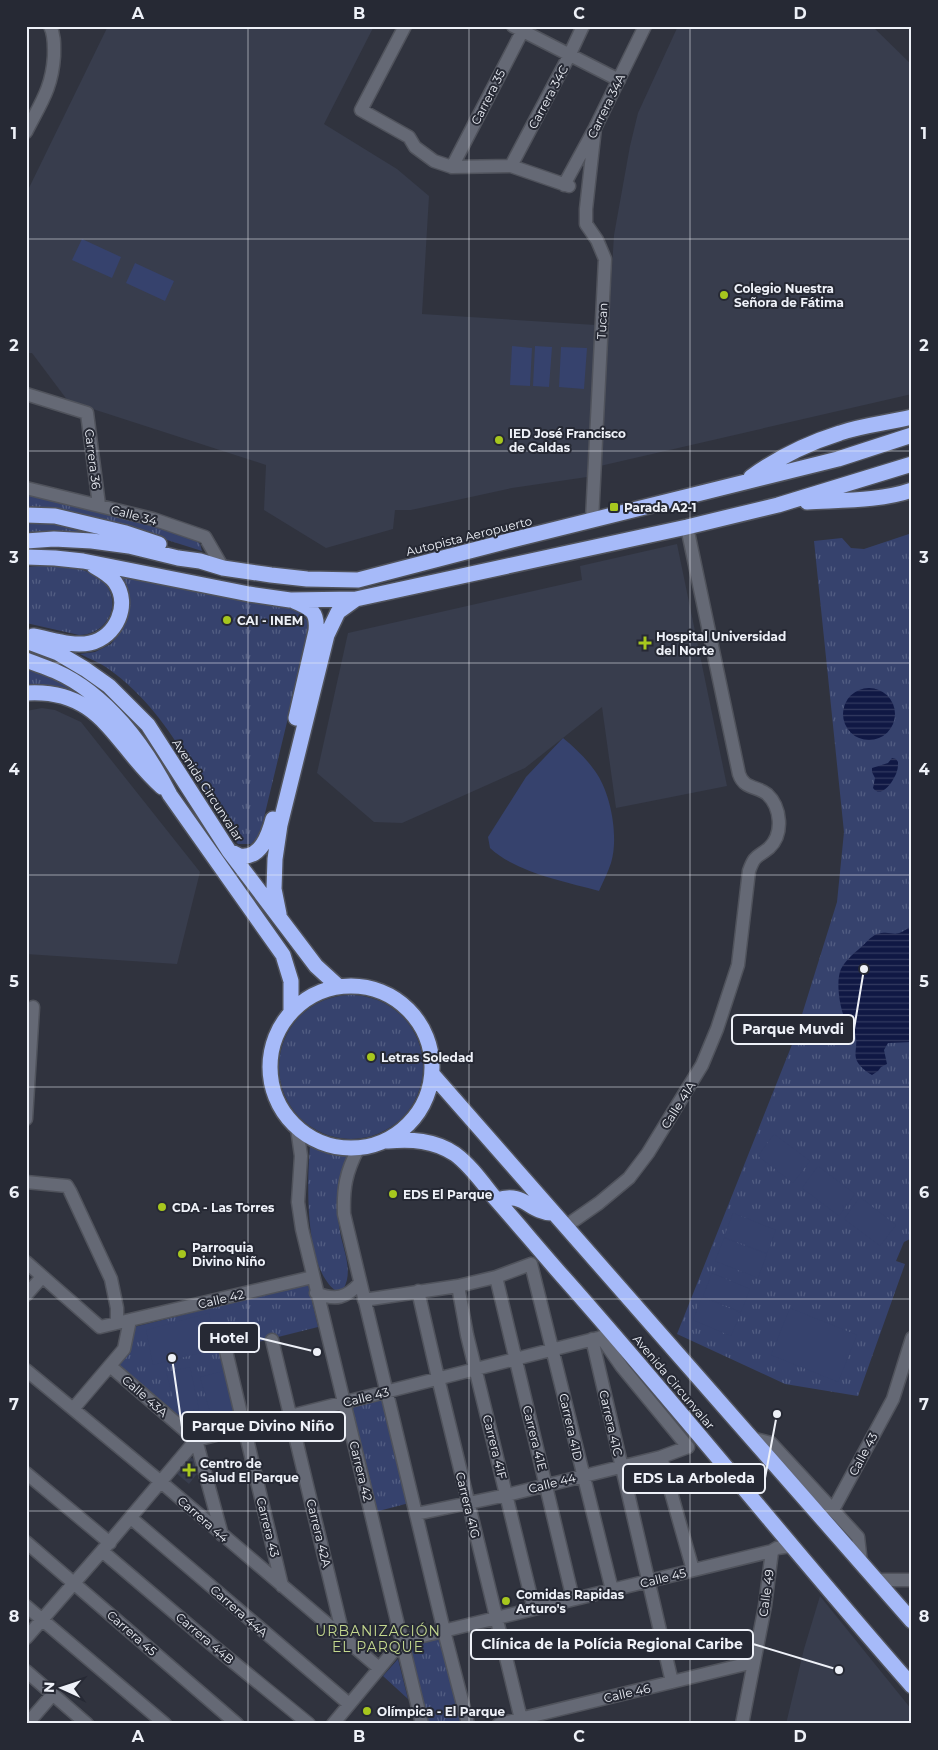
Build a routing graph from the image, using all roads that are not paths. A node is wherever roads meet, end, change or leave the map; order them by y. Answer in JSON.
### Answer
{"nodes":[{"id":1,"x":50,"y":26,"type":"edge"},
{"id":2,"x":405,"y":26,"type":"edge"},
{"id":3,"x":583,"y":26,"type":"edge"},
{"id":4,"x":645,"y":26,"type":"edge"},
{"id":5,"x":520,"y":28,"type":"edge"},
{"id":6,"x":569,"y":56,"type":"junction"},
{"id":7,"x":619,"y":80,"type":"junction"},
{"id":8,"x":596,"y":128,"type":"junction"},
{"id":9,"x":26,"y":132,"type":"edge"},
{"id":10,"x":511,"y":166,"type":"junction"},
{"id":11,"x":452,"y":167,"type":"junction"},
{"id":12,"x":26,"y":394,"type":"edge"},
{"id":13,"x":912,"y":417,"type":"edge"},
{"id":14,"x":912,"y":435,"type":"edge"},
{"id":15,"x":912,"y":464,"type":"edge"},
{"id":16,"x":744,"y":482,"type":"junction"},
{"id":17,"x":26,"y":488,"type":"edge"},
{"id":18,"x":912,"y":490,"type":"edge"},
{"id":19,"x":99,"y":505,"type":"junction"},
{"id":20,"x":778,"y":505,"type":"junction"},
{"id":21,"x":26,"y":515,"type":"edge"},
{"id":22,"x":592,"y":520,"type":"junction"},
{"id":23,"x":687,"y":527,"type":"junction"},
{"id":24,"x":26,"y":541,"type":"edge"},
{"id":25,"x":26,"y":557,"type":"edge"},
{"id":26,"x":83,"y":561,"type":"junction"},
{"id":27,"x":200,"y":561,"type":"junction"},
{"id":28,"x":223,"y":568,"type":"junction"},
{"id":29,"x":356,"y":599,"type":"junction"},
{"id":30,"x":290,"y":600,"type":"junction"},
{"id":31,"x":26,"y":635,"type":"edge"},
{"id":32,"x":26,"y":641,"type":"edge"},
{"id":33,"x":26,"y":660,"type":"edge"},
{"id":34,"x":26,"y":693,"type":"edge"},
{"id":35,"x":170,"y":794,"type":"junction"},
{"id":36,"x":229,"y":851,"type":"junction"},
{"id":37,"x":280,"y":918,"type":"junction"},
{"id":38,"x":338,"y":987,"type":"junction"},
{"id":39,"x":33,"y":1007,"type":"dead end"},
{"id":40,"x":291,"y":1012,"type":"junction"},
{"id":41,"x":432,"y":1074,"type":"junction"},
{"id":42,"x":26,"y":1119,"type":"edge"},
{"id":43,"x":297,"y":1128,"type":"junction"},
{"id":44,"x":388,"y":1141,"type":"junction"},
{"id":45,"x":358,"y":1149,"type":"junction"},
{"id":46,"x":26,"y":1182,"type":"edge"},
{"id":47,"x":497,"y":1200,"type":"junction"},
{"id":48,"x":554,"y":1212,"type":"junction"},
{"id":49,"x":566,"y":1226,"type":"junction"},
{"id":50,"x":538,"y":1249,"type":"junction"},
{"id":51,"x":26,"y":1262,"type":"edge"},
{"id":52,"x":531,"y":1264,"type":"junction"},
{"id":53,"x":42,"y":1276,"type":"junction"},
{"id":54,"x":313,"y":1277,"type":"junction"},
{"id":55,"x":496,"y":1277,"type":"junction"},
{"id":56,"x":360,"y":1283,"type":"junction"},
{"id":57,"x":458,"y":1286,"type":"junction"},
{"id":58,"x":418,"y":1291,"type":"junction"},
{"id":59,"x":316,"y":1293,"type":"junction"},
{"id":60,"x":26,"y":1295,"type":"edge"},
{"id":61,"x":364,"y":1300,"type":"junction"},
{"id":62,"x":130,"y":1320,"type":"junction"},
{"id":63,"x":117,"y":1323,"type":"junction"},
{"id":64,"x":602,"y":1337,"type":"junction"},
{"id":65,"x":912,"y":1338,"type":"edge"},
{"id":66,"x":272,"y":1340,"type":"dead end"},
{"id":67,"x":553,"y":1349,"type":"junction"},
{"id":68,"x":226,"y":1350,"type":"dead end"},
{"id":69,"x":515,"y":1359,"type":"junction"},
{"id":70,"x":110,"y":1366,"type":"junction"},
{"id":71,"x":475,"y":1369,"type":"junction"},
{"id":72,"x":27,"y":1372,"type":"edge"},
{"id":73,"x":438,"y":1378,"type":"junction"},
{"id":74,"x":387,"y":1391,"type":"junction"},
{"id":75,"x":344,"y":1402,"type":"junction"},
{"id":76,"x":72,"y":1409,"type":"junction"},
{"id":77,"x":290,"y":1416,"type":"junction"},
{"id":78,"x":244,"y":1428,"type":"junction"},
{"id":79,"x":751,"y":1438,"type":"junction"},
{"id":80,"x":196,"y":1440,"type":"junction"},
{"id":81,"x":661,"y":1456,"type":"junction"},
{"id":82,"x":621,"y":1466,"type":"junction"},
{"id":83,"x":26,"y":1473,"type":"edge"},
{"id":84,"x":582,"y":1476,"type":"junction"},
{"id":85,"x":161,"y":1482,"type":"junction"},
{"id":86,"x":546,"y":1485,"type":"junction"},
{"id":87,"x":507,"y":1495,"type":"junction"},
{"id":88,"x":468,"y":1503,"type":"junction"},
{"id":89,"x":833,"y":1510,"type":"junction"},
{"id":90,"x":416,"y":1514,"type":"junction"},
{"id":91,"x":131,"y":1518,"type":"junction"},
{"id":92,"x":222,"y":1536,"type":"junction"},
{"id":93,"x":26,"y":1542,"type":"edge"},
{"id":94,"x":106,"y":1547,"type":"junction"},
{"id":95,"x":780,"y":1549,"type":"junction"},
{"id":96,"x":861,"y":1563,"type":"junction"},
{"id":97,"x":693,"y":1570,"type":"junction"},
{"id":98,"x":876,"y":1580,"type":"junction"},
{"id":99,"x":909,"y":1580,"type":"edge"},
{"id":100,"x":649,"y":1581,"type":"junction"},
{"id":101,"x":74,"y":1583,"type":"junction"},
{"id":102,"x":282,"y":1586,"type":"junction"},
{"id":103,"x":612,"y":1590,"type":"junction"},
{"id":104,"x":573,"y":1599,"type":"junction"},
{"id":105,"x":898,"y":1605,"type":"junction"},
{"id":106,"x":26,"y":1606,"type":"edge"},
{"id":107,"x":534,"y":1609,"type":"junction"},
{"id":108,"x":496,"y":1618,"type":"junction"},
{"id":109,"x":42,"y":1620,"type":"junction"},
{"id":110,"x":912,"y":1621,"type":"edge"},
{"id":111,"x":444,"y":1630,"type":"junction"},
{"id":112,"x":26,"y":1638,"type":"edge"},
{"id":113,"x":344,"y":1639,"type":"junction"},
{"id":114,"x":402,"y":1641,"type":"junction"},
{"id":115,"x":754,"y":1662,"type":"junction"},
{"id":116,"x":379,"y":1668,"type":"junction"},
{"id":117,"x":26,"y":1671,"type":"edge"},
{"id":118,"x":672,"y":1682,"type":"junction"},
{"id":119,"x":912,"y":1686,"type":"edge"},
{"id":120,"x":53,"y":1694,"type":"junction"},
{"id":121,"x":349,"y":1704,"type":"junction"},
{"id":122,"x":521,"y":1718,"type":"junction"},
{"id":123,"x":26,"y":1724,"type":"edge"},
{"id":124,"x":88,"y":1724,"type":"edge"},
{"id":125,"x":165,"y":1724,"type":"edge"},
{"id":126,"x":237,"y":1724,"type":"edge"},
{"id":127,"x":309,"y":1724,"type":"edge"},
{"id":128,"x":333,"y":1724,"type":"edge"},
{"id":129,"x":422,"y":1724,"type":"edge"},
{"id":130,"x":468,"y":1724,"type":"edge"},
{"id":131,"x":499,"y":1724,"type":"edge"},
{"id":132,"x":742,"y":1724,"type":"edge"}],
"edges":[{"from":1,"to":9,"type":"street"},
{"from":2,"to":11,"type":"street"},
{"from":3,"to":6,"type":"street","name":"Carrera 34C"},
{"from":4,"to":7,"type":"street","name":"Carrera 34A"},
{"from":5,"to":6,"type":"street"},
{"from":5,"to":11,"type":"street","name":"Carrera 35"},
{"from":6,"to":7,"type":"street"},
{"from":6,"to":10,"type":"street","name":"Carrera 34C"},
{"from":7,"to":8,"type":"street","name":"Carrera 34A"},
{"from":8,"to":10,"type":"street","name":"Carrera 34A"},
{"from":8,"to":22,"type":"street","name":"Tucan"},
{"from":10,"to":11,"type":"street"},
{"from":12,"to":19,"type":"street","name":"Carrera 36"},
{"from":13,"to":16,"type":"highway"},
{"from":14,"to":16,"type":"highway","name":"Autopista Aeropuerto"},
{"from":15,"to":20,"type":"highway"},
{"from":16,"to":22,"type":"highway","name":"Autopista Aeropuerto"},
{"from":17,"to":19,"type":"street","name":"Calle 34"},
{"from":18,"to":20,"type":"highway"},
{"from":19,"to":28,"type":"street","name":"Calle 34"},
{"from":20,"to":23,"type":"highway"},
{"from":21,"to":27,"type":"highway"},
{"from":22,"to":28,"type":"highway","name":"Autopista Aeropuerto"},
{"from":23,"to":29,"type":"highway"},
{"from":23,"to":49,"type":"street","name":"Calle 41A"},
{"from":24,"to":27,"type":"highway","name":"Autopista Aeropuerto"},
{"from":25,"to":26,"type":"highway"},
{"from":26,"to":30,"type":"highway"},
{"from":26,"to":31,"type":"highway"},
{"from":27,"to":28,"type":"highway","name":"Autopista Aeropuerto"},
{"from":29,"to":30,"type":"highway"},
{"from":29,"to":37,"type":"highway"},
{"from":30,"to":36,"type":"highway"},
{"from":32,"to":36,"type":"highway","name":"Avenida Circunvalar"},
{"from":33,"to":35,"type":"highway"},
{"from":34,"to":35,"type":"highway"},
{"from":35,"to":40,"type":"highway"},
{"from":36,"to":37,"type":"highway","name":"Avenida Circunvalar"},
{"from":37,"to":38,"type":"highway","name":"Avenida Circunvalar"},
{"from":38,"to":40,"type":"highway"},
{"from":38,"to":41,"type":"highway"},
{"from":39,"to":42,"type":"street"},
{"from":40,"to":43,"type":"highway"},
{"from":41,"to":44,"type":"highway"},
{"from":41,"to":48,"type":"highway","name":"Avenida Circunvalar"},
{"from":43,"to":45,"type":"highway"},
{"from":43,"to":54,"type":"street","name":"Carrera 42"},
{"from":44,"to":45,"type":"highway"},
{"from":44,"to":47,"type":"highway","name":"Avenida Circunvalar"},
{"from":45,"to":56,"type":"street"},
{"from":46,"to":63,"type":"street"},
{"from":47,"to":48,"type":"highway"},
{"from":47,"to":50,"type":"highway","name":"Avenida Circunvalar"},
{"from":48,"to":49,"type":"highway","name":"Avenida Circunvalar"},
{"from":49,"to":79,"type":"highway","name":"Avenida Circunvalar"},
{"from":50,"to":52,"type":"street"},
{"from":50,"to":64,"type":"highway","name":"Avenida Circunvalar"},
{"from":51,"to":53,"type":"street"},
{"from":52,"to":55,"type":"street"},
{"from":52,"to":67,"type":"street","name":"Carrera 41D"},
{"from":53,"to":60,"type":"street"},
{"from":53,"to":63,"type":"street","name":"Calle 42"},
{"from":54,"to":59,"type":"street","name":"Carrera 42"},
{"from":54,"to":62,"type":"street","name":"Calle 42"},
{"from":55,"to":57,"type":"street"},
{"from":55,"to":69,"type":"street","name":"Carrera 41E"},
{"from":56,"to":59,"type":"street"},
{"from":56,"to":61,"type":"street"},
{"from":57,"to":58,"type":"street"},
{"from":57,"to":71,"type":"street","name":"Carrera 41F"},
{"from":58,"to":61,"type":"street"},
{"from":58,"to":73,"type":"street","name":"Carrera 41G"},
{"from":59,"to":75,"type":"street","name":"Carrera 42"},
{"from":61,"to":74,"type":"street"},
{"from":62,"to":63,"type":"street","name":"Calle 42"},
{"from":62,"to":70,"type":"street"},
{"from":64,"to":67,"type":"street","name":"Calle 43"},
{"from":64,"to":81,"type":"street","name":"Calle 44"},
{"from":64,"to":82,"type":"street","name":"Carrera 41C"},
{"from":64,"to":95,"type":"highway","name":"Avenida Circunvalar"},
{"from":65,"to":89,"type":"street","name":"Calle 43"},
{"from":66,"to":77,"type":"street","name":"Carrera 42A"},
{"from":67,"to":69,"type":"street","name":"Calle 43"},
{"from":67,"to":84,"type":"street","name":"Carrera 41D"},
{"from":68,"to":78,"type":"street","name":"Carrera 43"},
{"from":69,"to":71,"type":"street","name":"Calle 43"},
{"from":69,"to":86,"type":"street","name":"Carrera 41E"},
{"from":70,"to":76,"type":"street"},
{"from":70,"to":80,"type":"street","name":"Calle 43A"},
{"from":71,"to":73,"type":"street","name":"Calle 43"},
{"from":71,"to":87,"type":"street","name":"Carrera 41F"},
{"from":72,"to":76,"type":"street","name":"Carrera 44"},
{"from":73,"to":74,"type":"street","name":"Calle 43"},
{"from":73,"to":88,"type":"street","name":"Carrera 41G"},
{"from":74,"to":75,"type":"street","name":"Calle 43"},
{"from":74,"to":90,"type":"street"},
{"from":75,"to":77,"type":"street","name":"Calle 43"},
{"from":75,"to":114,"type":"street","name":"Carrera 42"},
{"from":76,"to":85,"type":"street","name":"Carrera 44"},
{"from":77,"to":78,"type":"street","name":"Calle 43"},
{"from":77,"to":113,"type":"street","name":"Carrera 42A"},
{"from":78,"to":80,"type":"street","name":"Calle 43"},
{"from":78,"to":102,"type":"street","name":"Carrera 43"},
{"from":79,"to":89,"type":"street"},
{"from":79,"to":96,"type":"highway","name":"Avenida Circunvalar"},
{"from":80,"to":85,"type":"street"},
{"from":80,"to":92,"type":"street"},
{"from":81,"to":82,"type":"street","name":"Calle 44"},
{"from":81,"to":97,"type":"street"},
{"from":82,"to":84,"type":"street","name":"Calle 44"},
{"from":82,"to":100,"type":"street","name":"Carrera 41C"},
{"from":83,"to":94,"type":"street"},
{"from":84,"to":86,"type":"street","name":"Calle 44"},
{"from":84,"to":103,"type":"street","name":"Carrera 41D"},
{"from":85,"to":91,"type":"street"},
{"from":85,"to":92,"type":"street","name":"Carrera 44"},
{"from":86,"to":87,"type":"street","name":"Calle 44"},
{"from":86,"to":104,"type":"street","name":"Carrera 41E"},
{"from":87,"to":88,"type":"street","name":"Calle 44"},
{"from":87,"to":107,"type":"street","name":"Carrera 41F"},
{"from":88,"to":90,"type":"street","name":"Calle 44"},
{"from":88,"to":108,"type":"street","name":"Carrera 41G"},
{"from":89,"to":96,"type":"street"},
{"from":90,"to":111,"type":"street"},
{"from":91,"to":94,"type":"street"},
{"from":91,"to":121,"type":"street","name":"Carrera 44A"},
{"from":92,"to":102,"type":"street","name":"Carrera 44"},
{"from":93,"to":101,"type":"street","name":"Carrera 45"},
{"from":94,"to":101,"type":"street"},
{"from":94,"to":127,"type":"street","name":"Carrera 44B"},
{"from":95,"to":97,"type":"street","name":"Calle 45"},
{"from":95,"to":115,"type":"street","name":"Calle 49"},
{"from":95,"to":119,"type":"highway","name":"Avenida Circunvalar"},
{"from":96,"to":98,"type":"highway","name":"Avenida Circunvalar"},
{"from":97,"to":100,"type":"street","name":"Calle 45"},
{"from":98,"to":99,"type":"street"},
{"from":98,"to":105,"type":"highway","name":"Avenida Circunvalar"},
{"from":99,"to":105,"type":"street"},
{"from":100,"to":103,"type":"street","name":"Calle 45"},
{"from":100,"to":118,"type":"street","name":"Carrera 41C"},
{"from":101,"to":109,"type":"street"},
{"from":101,"to":126,"type":"street","name":"Carrera 45"},
{"from":102,"to":113,"type":"street","name":"Carrera 44"},
{"from":103,"to":104,"type":"street","name":"Calle 45"},
{"from":104,"to":107,"type":"street","name":"Calle 45"},
{"from":105,"to":110,"type":"highway","name":"Avenida Circunvalar"},
{"from":106,"to":109,"type":"street"},
{"from":107,"to":108,"type":"street","name":"Calle 45"},
{"from":108,"to":111,"type":"street","name":"Calle 45"},
{"from":108,"to":122,"type":"street","name":"Carrera 41G"},
{"from":109,"to":112,"type":"street"},
{"from":109,"to":125,"type":"street"},
{"from":111,"to":114,"type":"street","name":"Calle 45"},
{"from":111,"to":130,"type":"street"},
{"from":113,"to":116,"type":"street","name":"Carrera 44"},
{"from":114,"to":116,"type":"street"},
{"from":114,"to":129,"type":"street","name":"Carrera 42"},
{"from":115,"to":118,"type":"street","name":"Calle 46"},
{"from":115,"to":132,"type":"street","name":"Calle 49"},
{"from":116,"to":121,"type":"street"},
{"from":117,"to":120,"type":"street"},
{"from":118,"to":122,"type":"street","name":"Calle 46"},
{"from":120,"to":123,"type":"street"},
{"from":120,"to":124,"type":"street"},
{"from":121,"to":128,"type":"street"},
{"from":122,"to":131,"type":"street","name":"Calle 46"}]}
